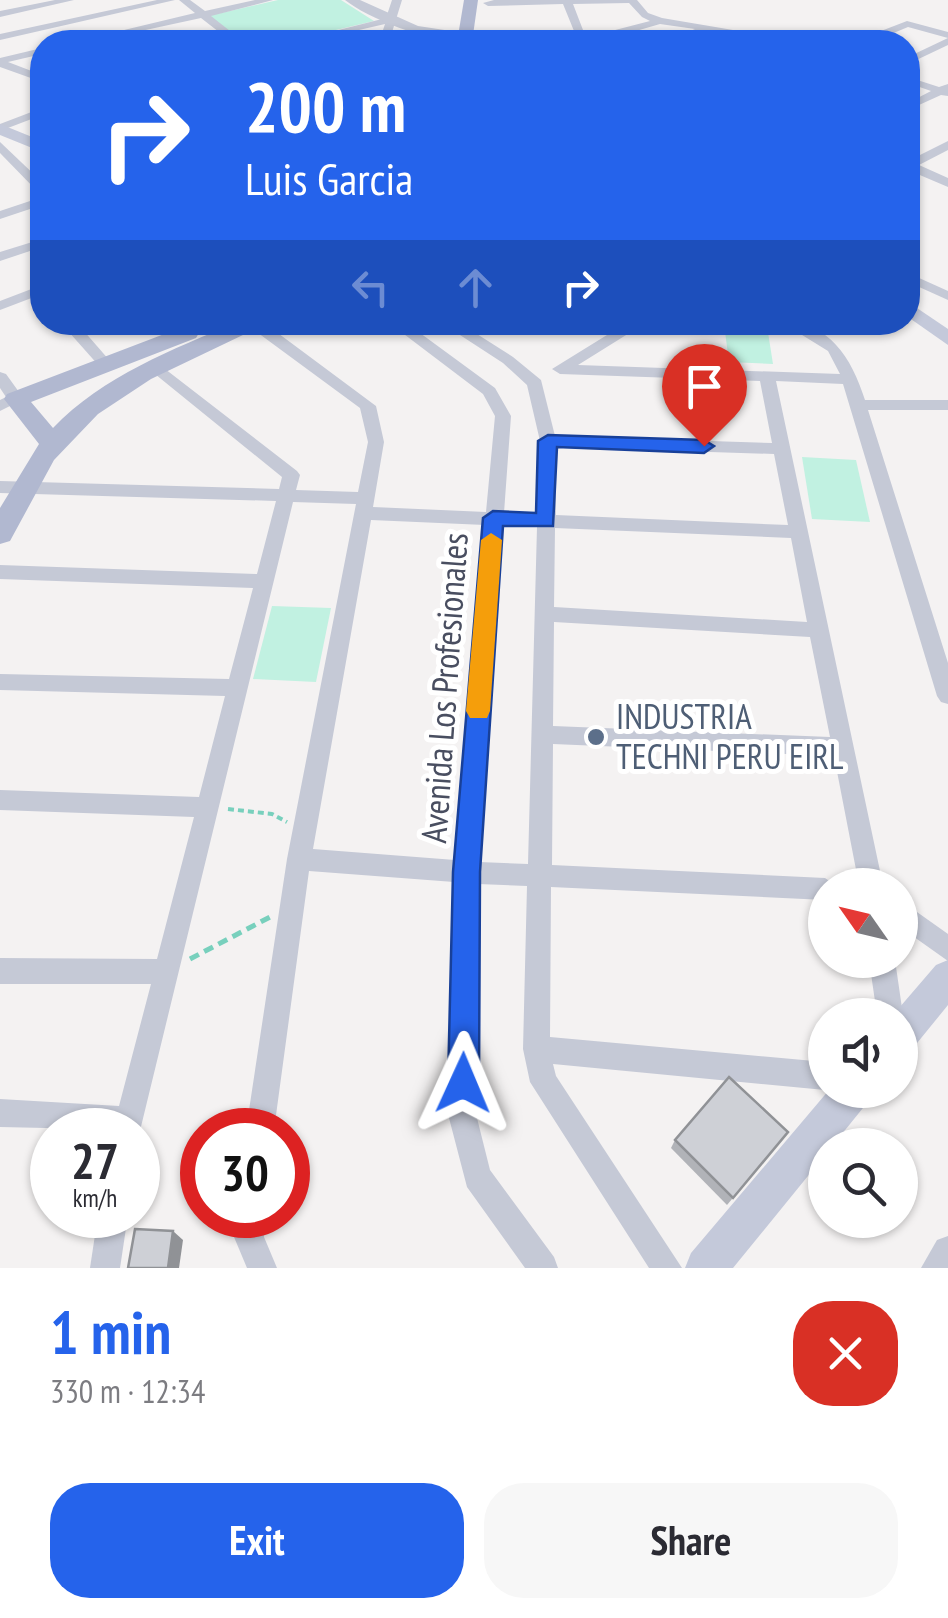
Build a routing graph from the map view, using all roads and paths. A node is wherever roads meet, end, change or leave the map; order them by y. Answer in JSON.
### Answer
{"nodes":[{"id":1,"x":12,"y":0,"type":"edge"},
{"id":2,"x":69,"y":0,"type":"edge"},
{"id":3,"x":170,"y":0,"type":"edge"},
{"id":4,"x":184,"y":0,"type":"edge"},
{"id":5,"x":268,"y":0,"type":"edge"},
{"id":6,"x":351,"y":0,"type":"edge"},
{"id":7,"x":397,"y":0,"type":"edge"},
{"id":8,"x":471,"y":0,"type":"edge"},
{"id":9,"x":566,"y":0,"type":"edge"},
{"id":10,"x":489,"y":1,"type":"edge"},
{"id":11,"x":21,"y":10,"type":"junction"},
{"id":12,"x":0,"y":14,"type":"edge"},
{"id":13,"x":204,"y":15,"type":"junction"},
{"id":14,"x":660,"y":21,"type":"junction"},
{"id":15,"x":387,"y":22,"type":"junction"},
{"id":16,"x":39,"y":28,"type":"junction"},
{"id":17,"x":30,"y":30,"type":"edge"},
{"id":18,"x":30,"y":30,"type":"edge"},
{"id":19,"x":135,"y":30,"type":"edge"},
{"id":20,"x":223,"y":30,"type":"edge"},
{"id":21,"x":351,"y":30,"type":"edge"},
{"id":22,"x":386,"y":30,"type":"edge"},
{"id":23,"x":415,"y":30,"type":"edge"},
{"id":24,"x":466,"y":30,"type":"edge"},
{"id":25,"x":485,"y":30,"type":"edge"},
{"id":26,"x":581,"y":30,"type":"edge"},
{"id":27,"x":629,"y":30,"type":"edge"},
{"id":28,"x":702,"y":30,"type":"edge"},
{"id":29,"x":893,"y":30,"type":"edge"},
{"id":30,"x":0,"y":37,"type":"edge"},
{"id":31,"x":948,"y":38,"type":"edge"},
{"id":32,"x":30,"y":54,"type":"edge"},
{"id":33,"x":920,"y":54,"type":"edge"},
{"id":34,"x":0,"y":62,"type":"edge"},
{"id":35,"x":30,"y":75,"type":"edge"},
{"id":36,"x":920,"y":83,"type":"edge"},
{"id":37,"x":946,"y":90,"type":"edge"},
{"id":38,"x":920,"y":102,"type":"edge"},
{"id":39,"x":0,"y":110,"type":"edge"},
{"id":40,"x":30,"y":121,"type":"edge"},
{"id":41,"x":0,"y":128,"type":"edge"},
{"id":42,"x":21,"y":128,"type":"junction"},
{"id":43,"x":30,"y":128,"type":"edge"},
{"id":44,"x":30,"y":137,"type":"edge"},
{"id":45,"x":0,"y":144,"type":"edge"},
{"id":46,"x":948,"y":144,"type":"edge"},
{"id":47,"x":920,"y":159,"type":"edge"},
{"id":48,"x":920,"y":171,"type":"edge"},
{"id":49,"x":30,"y":180,"type":"edge"},
{"id":50,"x":948,"y":183,"type":"edge"},
{"id":51,"x":30,"y":205,"type":"edge"},
{"id":52,"x":0,"y":215,"type":"edge"},
{"id":53,"x":30,"y":248,"type":"edge"},
{"id":54,"x":0,"y":257,"type":"edge"},
{"id":55,"x":920,"y":283,"type":"edge"},
{"id":56,"x":30,"y":296,"type":"edge"},
{"id":57,"x":948,"y":296,"type":"edge"},
{"id":58,"x":0,"y":306,"type":"edge"},
{"id":59,"x":920,"y":317,"type":"edge"},
{"id":60,"x":79,"y":335,"type":"edge"},
{"id":61,"x":165,"y":335,"type":"edge"},
{"id":62,"x":230,"y":335,"type":"edge"},
{"id":63,"x":273,"y":335,"type":"edge"},
{"id":64,"x":413,"y":335,"type":"edge"},
{"id":65,"x":467,"y":335,"type":"edge"},
{"id":66,"x":619,"y":335,"type":"edge"},
{"id":67,"x":811,"y":335,"type":"edge"},
{"id":68,"x":948,"y":338,"type":"edge"},
{"id":69,"x":105,"y":364,"type":"junction"},
{"id":70,"x":156,"y":368,"type":"junction"},
{"id":71,"x":560,"y":368,"type":"junction"},
{"id":72,"x":768,"y":376,"type":"junction"},
{"id":73,"x":0,"y":377,"type":"edge"},
{"id":74,"x":850,"y":379,"type":"junction"},
{"id":75,"x":535,"y":383,"type":"junction"},
{"id":76,"x":8,"y":402,"type":"edge"},
{"id":77,"x":858,"y":405,"type":"junction"},
{"id":78,"x":948,"y":405,"type":"edge"},
{"id":79,"x":548,"y":441,"type":"junction"},
{"id":80,"x":53,"y":444,"type":"junction"},
{"id":81,"x":782,"y":450,"type":"junction"},
{"id":82,"x":12,"y":487,"type":"edge"},
{"id":83,"x":286,"y":494,"type":"junction"},
{"id":84,"x":362,"y":506,"type":"junction"},
{"id":85,"x":493,"y":518,"type":"junction"},
{"id":86,"x":546,"y":520,"type":"junction"},
{"id":87,"x":799,"y":532,"type":"junction"},
{"id":88,"x":0,"y":534,"type":"edge"},
{"id":89,"x":0,"y":572,"type":"edge"},
{"id":90,"x":265,"y":581,"type":"junction"},
{"id":91,"x":544,"y":614,"type":"junction"},
{"id":92,"x":819,"y":630,"type":"junction"},
{"id":93,"x":938,"y":636,"type":"edge"},
{"id":94,"x":0,"y":682,"type":"edge"},
{"id":95,"x":238,"y":688,"type":"junction"},
{"id":96,"x":948,"y":696,"type":"edge"},
{"id":97,"x":541,"y":735,"type":"junction"},
{"id":98,"x":842,"y":747,"type":"junction"},
{"id":99,"x":0,"y":800,"type":"edge"},
{"id":100,"x":208,"y":807,"type":"junction"},
{"id":101,"x":304,"y":830,"type":"junction"},
{"id":102,"x":299,"y":859,"type":"junction"},
{"id":103,"x":867,"y":868,"type":"edge"},
{"id":104,"x":466,"y":872,"type":"junction"},
{"id":105,"x":538,"y":876,"type":"junction"},
{"id":106,"x":808,"y":888,"type":"edge"},
{"id":107,"x":292,"y":906,"type":"junction"},
{"id":108,"x":918,"y":926,"type":"edge"},
{"id":109,"x":948,"y":949,"type":"edge"},
{"id":110,"x":0,"y":971,"type":"edge"},
{"id":111,"x":166,"y":972,"type":"junction"},
{"id":112,"x":948,"y":977,"type":"edge"},
{"id":113,"x":918,"y":1013,"type":"edge"},
{"id":114,"x":536,"y":1049,"type":"junction"},
{"id":115,"x":808,"y":1074,"type":"edge"},
{"id":116,"x":132,"y":1108,"type":"edge"},
{"id":117,"x":263,"y":1108,"type":"edge"},
{"id":118,"x":840,"y":1108,"type":"edge"},
{"id":119,"x":0,"y":1113,"type":"edge"},
{"id":120,"x":30,"y":1116,"type":"edge"},
{"id":121,"x":110,"y":1238,"type":"edge"},
{"id":122,"x":249,"y":1238,"type":"edge"},
{"id":123,"x":948,"y":1251,"type":"edge"},
{"id":124,"x":715,"y":1264,"type":"edge"},
{"id":125,"x":105,"y":1268,"type":"edge"},
{"id":126,"x":262,"y":1268,"type":"edge"},
{"id":127,"x":543,"y":1268,"type":"edge"},
{"id":128,"x":668,"y":1268,"type":"edge"},
{"id":129,"x":936,"y":1268,"type":"edge"}],
"edges":[{"from":1,"to":11,"type":"street"},
{"from":2,"to":11,"type":"street"},
{"from":3,"to":16,"type":"street"},
{"from":4,"to":13,"type":"street"},
{"from":5,"to":13,"type":"street"},
{"from":6,"to":15,"type":"street"},
{"from":7,"to":15,"type":"street"},
{"from":8,"to":24,"type":"main road"},
{"from":9,"to":10,"type":"street"},
{"from":9,"to":14,"type":"street"},
{"from":9,"to":26,"type":"street"},
{"from":10,"to":25,"type":"main road"},
{"from":11,"to":12,"type":"street"},
{"from":11,"to":16,"type":"street"},
{"from":13,"to":19,"type":"street"},
{"from":13,"to":20,"type":"street"},
{"from":14,"to":27,"type":"street"},
{"from":14,"to":28,"type":"street"},
{"from":15,"to":21,"type":"street"},
{"from":15,"to":22,"type":"street"},
{"from":15,"to":23,"type":"street"},
{"from":16,"to":18,"type":"street"},
{"from":17,"to":30,"type":"street"},
{"from":29,"to":31,"type":"street"},
{"from":31,"to":33,"type":"street"},
{"from":32,"to":34,"type":"street"},
{"from":34,"to":35,"type":"street"},
{"from":36,"to":37,"type":"street"},
{"from":37,"to":38,"type":"street"},
{"from":39,"to":42,"type":"main road"},
{"from":40,"to":42,"type":"street"},
{"from":41,"to":42,"type":"main road"},
{"from":42,"to":43,"type":"main road"},
{"from":42,"to":44,"type":"main road"},
{"from":42,"to":45,"type":"street"},
{"from":45,"to":49,"type":"street"},
{"from":46,"to":47,"type":"street"},
{"from":48,"to":50,"type":"street"},
{"from":51,"to":52,"type":"street"},
{"from":53,"to":54,"type":"street"},
{"from":55,"to":57,"type":"street"},
{"from":56,"to":58,"type":"street"},
{"from":59,"to":68,"type":"main road"},
{"from":60,"to":69,"type":"street"},
{"from":61,"to":69,"type":"main road"},
{"from":62,"to":70,"type":"main road"},
{"from":63,"to":84,"type":"street"},
{"from":64,"to":85,"type":"street","name":"Avenida Los Profesionales"},
{"from":65,"to":75,"type":"street"},
{"from":66,"to":71,"type":"street"},
{"from":67,"to":74,"type":"street"},
{"from":69,"to":76,"type":"main road"},
{"from":70,"to":80,"type":"main road"},
{"from":70,"to":83,"type":"street"},
{"from":71,"to":72,"type":"street"},
{"from":71,"to":75,"type":"street"},
{"from":72,"to":74,"type":"street"},
{"from":72,"to":81,"type":"street"},
{"from":73,"to":76,"type":"street"},
{"from":74,"to":77,"type":"street"},
{"from":75,"to":79,"type":"street"},
{"from":76,"to":80,"type":"main road"},
{"from":77,"to":78,"type":"street"},
{"from":77,"to":93,"type":"street"},
{"from":79,"to":81,"type":"street"},
{"from":79,"to":86,"type":"street"},
{"from":80,"to":82,"type":"main road"},
{"from":81,"to":87,"type":"street"},
{"from":82,"to":83,"type":"street"},
{"from":82,"to":88,"type":"main road"},
{"from":83,"to":84,"type":"street"},
{"from":83,"to":90,"type":"street"},
{"from":84,"to":85,"type":"street"},
{"from":84,"to":101,"type":"street"},
{"from":85,"to":86,"type":"street"},
{"from":85,"to":104,"type":"street","name":"Avenida Los Profesionales"},
{"from":86,"to":87,"type":"street"},
{"from":86,"to":91,"type":"street"},
{"from":87,"to":92,"type":"street"},
{"from":89,"to":90,"type":"street"},
{"from":90,"to":95,"type":"street"},
{"from":91,"to":92,"type":"street"},
{"from":91,"to":97,"type":"street"},
{"from":92,"to":98,"type":"street"},
{"from":93,"to":96,"type":"street"},
{"from":94,"to":95,"type":"street"},
{"from":95,"to":100,"type":"street"},
{"from":97,"to":98,"type":"street"},
{"from":97,"to":105,"type":"street"},
{"from":98,"to":103,"type":"street"},
{"from":99,"to":100,"type":"street"},
{"from":100,"to":101,"type":"path"},
{"from":100,"to":111,"type":"street"},
{"from":101,"to":102,"type":"street"},
{"from":102,"to":104,"type":"street"},
{"from":102,"to":107,"type":"street"},
{"from":104,"to":105,"type":"street"},
{"from":104,"to":127,"type":"street","name":"Avenida Los Profesionales"},
{"from":105,"to":106,"type":"street"},
{"from":105,"to":114,"type":"street"},
{"from":107,"to":111,"type":"path"},
{"from":107,"to":117,"type":"street"},
{"from":108,"to":109,"type":"street"},
{"from":110,"to":111,"type":"street"},
{"from":111,"to":116,"type":"street"},
{"from":112,"to":113,"type":"main road"},
{"from":114,"to":115,"type":"street"},
{"from":114,"to":128,"type":"street"},
{"from":118,"to":124,"type":"main road"},
{"from":119,"to":120,"type":"street"},
{"from":121,"to":125,"type":"street"},
{"from":122,"to":126,"type":"street"},
{"from":123,"to":129,"type":"street"}]}
